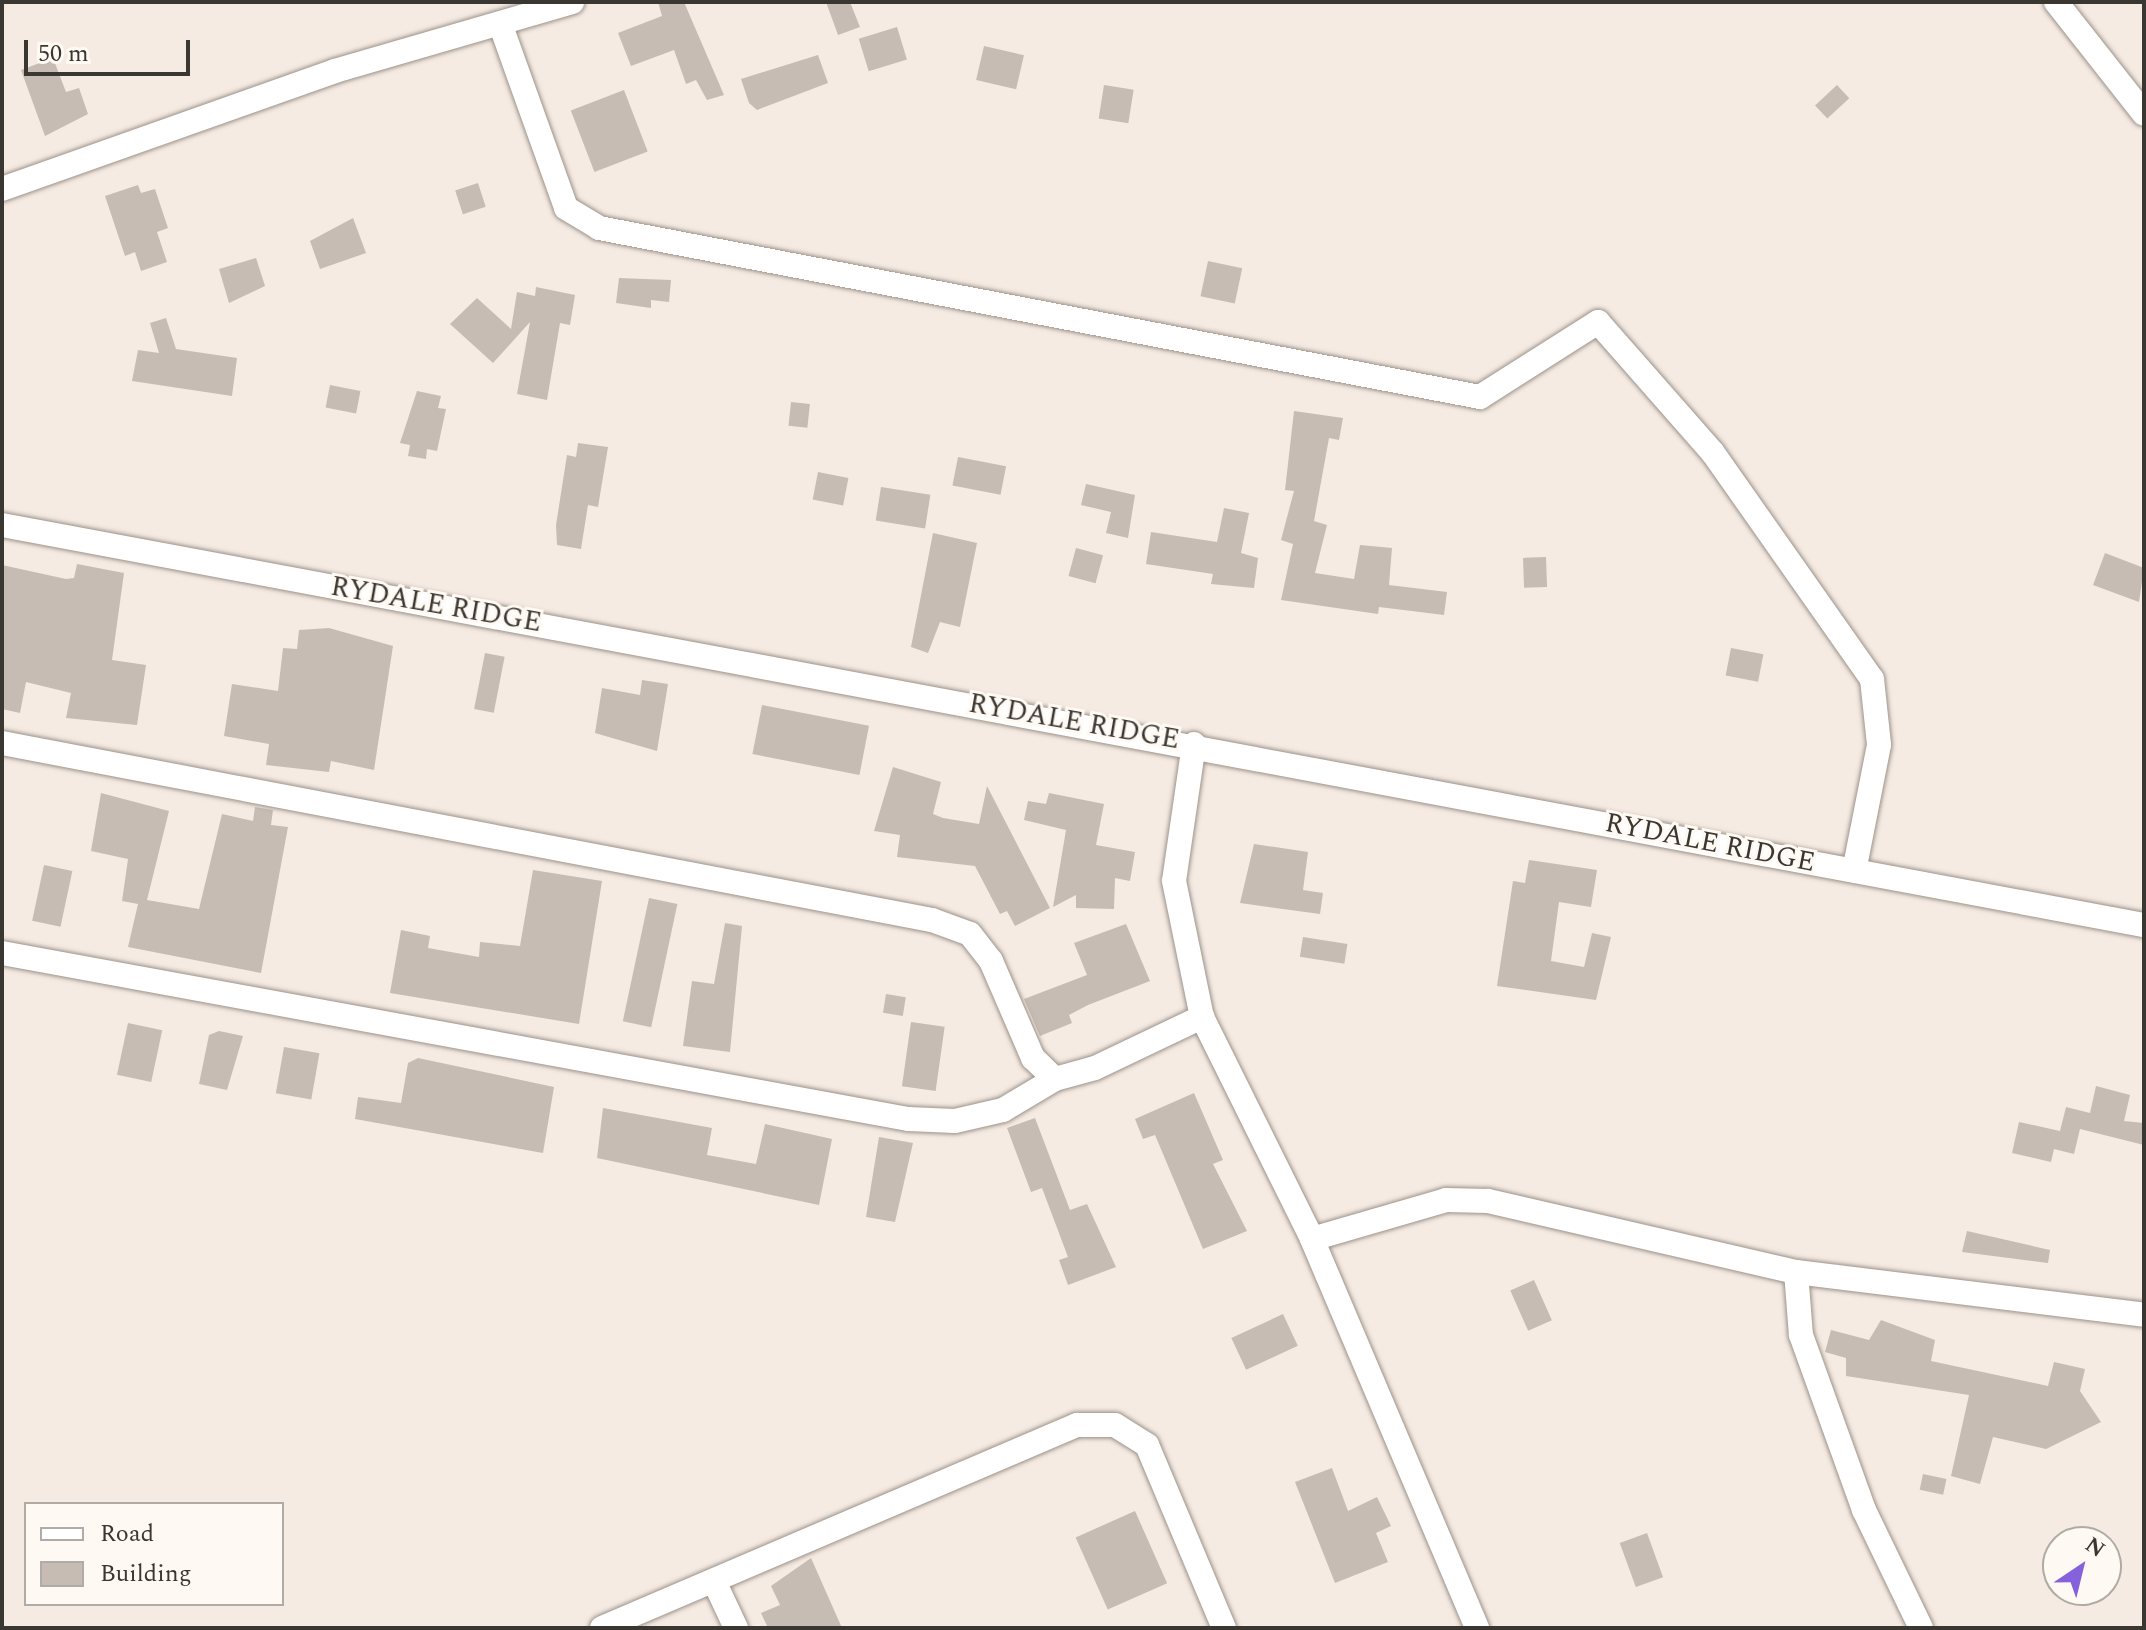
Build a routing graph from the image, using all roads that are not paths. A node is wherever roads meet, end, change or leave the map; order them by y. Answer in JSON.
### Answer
{"nodes":[{"id":1,"x":572,"y":2,"type":"edge"},
{"id":2,"x":2056,"y":2,"type":"edge"},
{"id":3,"x":501,"y":26,"type":"junction"},
{"id":4,"x":2144,"y":114,"type":"edge"},
{"id":5,"x":2,"y":189,"type":"edge"},
{"id":6,"x":2,"y":525,"type":"edge"},
{"id":7,"x":2,"y":743,"type":"edge"},
{"id":8,"x":1194,"y":744,"type":"junction"},
{"id":9,"x":1854,"y":871,"type":"junction"},
{"id":10,"x":2144,"y":925,"type":"edge"},
{"id":11,"x":2,"y":953,"type":"edge"},
{"id":12,"x":1202,"y":1017,"type":"junction"},
{"id":13,"x":1055,"y":1079,"type":"junction"},
{"id":14,"x":1312,"y":1239,"type":"junction"},
{"id":15,"x":1796,"y":1272,"type":"junction"},
{"id":16,"x":2144,"y":1315,"type":"edge"},
{"id":17,"x":714,"y":1581,"type":"junction"},
{"id":18,"x":602,"y":1628,"type":"edge"},
{"id":19,"x":736,"y":1628,"type":"edge"},
{"id":20,"x":1224,"y":1628,"type":"edge"},
{"id":21,"x":1477,"y":1628,"type":"edge"},
{"id":22,"x":1921,"y":1628,"type":"edge"}],
"edges":[{"from":1,"to":3,"type":"street"},
{"from":2,"to":4,"type":"street"},
{"from":3,"to":5,"type":"street"},
{"from":3,"to":9,"type":"street"},
{"from":6,"to":8,"type":"street","name":"RYDALE RIDGE"},
{"from":7,"to":13,"type":"street"},
{"from":8,"to":9,"type":"street","name":"RYDALE RIDGE"},
{"from":8,"to":12,"type":"street"},
{"from":9,"to":10,"type":"street","name":"RYDALE RIDGE"},
{"from":11,"to":13,"type":"street"},
{"from":12,"to":13,"type":"street"},
{"from":12,"to":14,"type":"street"},
{"from":14,"to":15,"type":"street"},
{"from":14,"to":21,"type":"street"},
{"from":15,"to":16,"type":"street"},
{"from":15,"to":22,"type":"street"},
{"from":17,"to":18,"type":"street"},
{"from":17,"to":19,"type":"street"},
{"from":17,"to":20,"type":"street"}]}
